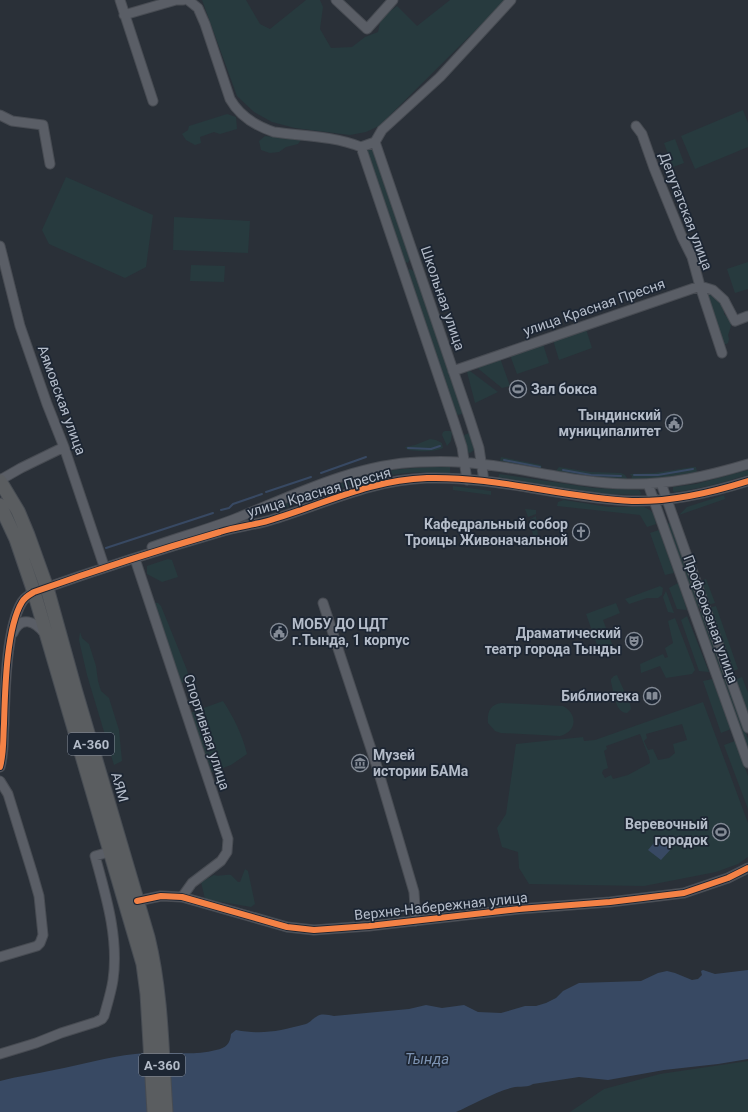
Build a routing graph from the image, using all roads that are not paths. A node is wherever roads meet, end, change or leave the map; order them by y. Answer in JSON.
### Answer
{"nodes":[{"id":1,"x":120,"y":0,"type":"edge"},
{"id":2,"x":183,"y":0,"type":"edge"},
{"id":3,"x":188,"y":0,"type":"edge"},
{"id":4,"x":336,"y":0,"type":"edge"},
{"id":5,"x":393,"y":0,"type":"edge"},
{"id":6,"x":511,"y":0,"type":"edge"},
{"id":7,"x":124,"y":15,"type":"junction"},
{"id":8,"x":153,"y":101,"type":"dead end"},
{"id":9,"x":0,"y":115,"type":"edge"},
{"id":10,"x":636,"y":126,"type":"dead end"},
{"id":11,"x":375,"y":142,"type":"junction"},
{"id":12,"x":361,"y":147,"type":"junction"},
{"id":13,"x":50,"y":164,"type":"dead end"},
{"id":14,"x":0,"y":246,"type":"edge"},
{"id":15,"x":416,"y":263,"type":"junction"},
{"id":16,"x":402,"y":268,"type":"junction"},
{"id":17,"x":700,"y":286,"type":"junction"},
{"id":18,"x":748,"y":316,"type":"edge"},
{"id":19,"x":722,"y":353,"type":"dead end"},
{"id":20,"x":453,"y":371,"type":"junction"},
{"id":21,"x":469,"y":417,"type":"junction"},
{"id":22,"x":454,"y":422,"type":"junction"},
{"id":23,"x":64,"y":447,"type":"junction"},
{"id":24,"x":464,"y":462,"type":"junction"},
{"id":25,"x":482,"y":464,"type":"junction"},
{"id":26,"x":748,"y":464,"type":"edge"},
{"id":27,"x":467,"y":480,"type":"junction"},
{"id":28,"x":0,"y":481,"type":"edge"},
{"id":29,"x":484,"y":481,"type":"junction"},
{"id":30,"x":748,"y":481,"type":"edge"},
{"id":31,"x":662,"y":483,"type":"junction"},
{"id":32,"x":648,"y":484,"type":"junction"},
{"id":33,"x":667,"y":499,"type":"junction"},
{"id":34,"x":654,"y":501,"type":"junction"},
{"id":35,"x":0,"y":505,"type":"edge"},
{"id":36,"x":670,"y":509,"type":"junction"},
{"id":37,"x":658,"y":513,"type":"junction"},
{"id":38,"x":135,"y":559,"type":"junction"},
{"id":39,"x":103,"y":563,"type":"junction"},
{"id":40,"x":46,"y":585,"type":"junction"},
{"id":41,"x":33,"y":589,"type":"junction"},
{"id":42,"x":323,"y":603,"type":"dead end"},
{"id":43,"x":47,"y":637,"type":"junction"},
{"id":44,"x":11,"y":638,"type":"junction"},
{"id":45,"x":748,"y":728,"type":"edge"},
{"id":46,"x":748,"y":763,"type":"edge"},
{"id":47,"x":0,"y":767,"type":"edge"},
{"id":48,"x":0,"y":781,"type":"edge"},
{"id":49,"x":109,"y":852,"type":"junction"},
{"id":50,"x":748,"y":868,"type":"edge"},
{"id":51,"x":182,"y":897,"type":"junction"},
{"id":52,"x":137,"y":901,"type":"junction"},
{"id":53,"x":416,"y":921,"type":"junction"},
{"id":54,"x":0,"y":957,"type":"edge"},
{"id":55,"x":154,"y":1018,"type":"junction"},
{"id":56,"x":0,"y":1054,"type":"edge"},
{"id":57,"x":154,"y":1112,"type":"edge"},
{"id":58,"x":166,"y":1112,"type":"edge"}],
"edges":[{"from":1,"to":7,"type":"street"},
{"from":2,"to":7,"type":"street"},
{"from":3,"to":12,"type":"street"},
{"from":4,"to":5,"type":"street"},
{"from":6,"to":11,"type":"street"},
{"from":7,"to":8,"type":"street"},
{"from":9,"to":13,"type":"street"},
{"from":10,"to":17,"type":"street","name":"Депутатская улица"},
{"from":11,"to":12,"type":"street"},
{"from":11,"to":15,"type":"street","name":"Школьная улица"},
{"from":12,"to":16,"type":"street","name":"Школьная улица"},
{"from":14,"to":23,"type":"street","name":"Аямовская улица"},
{"from":15,"to":16,"type":"street"},
{"from":15,"to":20,"type":"street","name":"Школьная улица"},
{"from":16,"to":22,"type":"street","name":"Школьная улица"},
{"from":17,"to":18,"type":"street"},
{"from":17,"to":19,"type":"street","name":"Депутатская улица"},
{"from":17,"to":20,"type":"street","name":"улица Красная Пресня"},
{"from":20,"to":21,"type":"street","name":"Школьная улица"},
{"from":21,"to":22,"type":"street"},
{"from":21,"to":25,"type":"street","name":"Школьная улица"},
{"from":22,"to":24,"type":"street","name":"Школьная улица"},
{"from":23,"to":28,"type":"street"},
{"from":23,"to":39,"type":"street","name":"Аямовская улица"},
{"from":24,"to":25,"type":"street","name":"улица Красная Пресня"},
{"from":24,"to":27,"type":"street","name":"Школьная улица"},
{"from":24,"to":39,"type":"street","name":"улица Красная Пресня"},
{"from":25,"to":29,"type":"street","name":"Школьная улица"},
{"from":25,"to":32,"type":"street","name":"улица Красная Пресня"},
{"from":26,"to":31,"type":"street","name":"улица Красная Пресня"},
{"from":27,"to":29,"type":"street","name":"улица Красная Пресня"},
{"from":27,"to":38,"type":"street","name":"улица Красная Пресня"},
{"from":28,"to":40,"type":"highway","name":"АЯМ","number":"А-360"},
{"from":29,"to":34,"type":"street","name":"улица Красная Пресня"},
{"from":30,"to":33,"type":"street","name":"улица Красная Пресня"},
{"from":31,"to":32,"type":"street","name":"улица Красная Пресня"},
{"from":31,"to":33,"type":"street","name":"Профсоюзная улица"},
{"from":32,"to":34,"type":"street","name":"Профсоюзная улица"},
{"from":33,"to":34,"type":"street","name":"улица Красная Пресня"},
{"from":33,"to":36,"type":"street","name":"Профсоюзная улица"},
{"from":34,"to":37,"type":"street","name":"Профсоюзная улица"},
{"from":35,"to":41,"type":"highway","name":"АЯМ","number":"А-360"},
{"from":36,"to":37,"type":"street"},
{"from":36,"to":45,"type":"street","name":"Профсоюзная улица"},
{"from":37,"to":46,"type":"street","name":"Профсоюзная улица"},
{"from":38,"to":40,"type":"street","name":"улица Красная Пресня"},
{"from":38,"to":51,"type":"street","name":"Спортивная улица"},
{"from":39,"to":40,"type":"street","name":"улица Красная Пресня"},
{"from":40,"to":41,"type":"street"},
{"from":40,"to":52,"type":"highway","name":"АЯМ","number":"А-360"},
{"from":41,"to":43,"type":"highway","name":"АЯМ","number":"А-360"},
{"from":41,"to":44,"type":"street"},
{"from":42,"to":53,"type":"street"},
{"from":43,"to":44,"type":"street"},
{"from":43,"to":49,"type":"highway","name":"АЯМ","number":"А-360"},
{"from":44,"to":47,"type":"street"},
{"from":48,"to":54,"type":"street"},
{"from":49,"to":55,"type":"highway","name":"АЯМ","number":"А-360"},
{"from":49,"to":56,"type":"street"},
{"from":50,"to":53,"type":"street","name":"Верхне-Набережная улица"},
{"from":51,"to":52,"type":"street","name":"Верхне-Набережная улица"},
{"from":51,"to":53,"type":"street","name":"Верхне-Набережная улица"},
{"from":52,"to":55,"type":"highway","name":"АЯМ","number":"А-360"},
{"from":55,"to":57,"type":"highway","name":"АЯМ","number":"А-360"},
{"from":55,"to":58,"type":"highway","name":"АЯМ","number":"А-360"}]}
